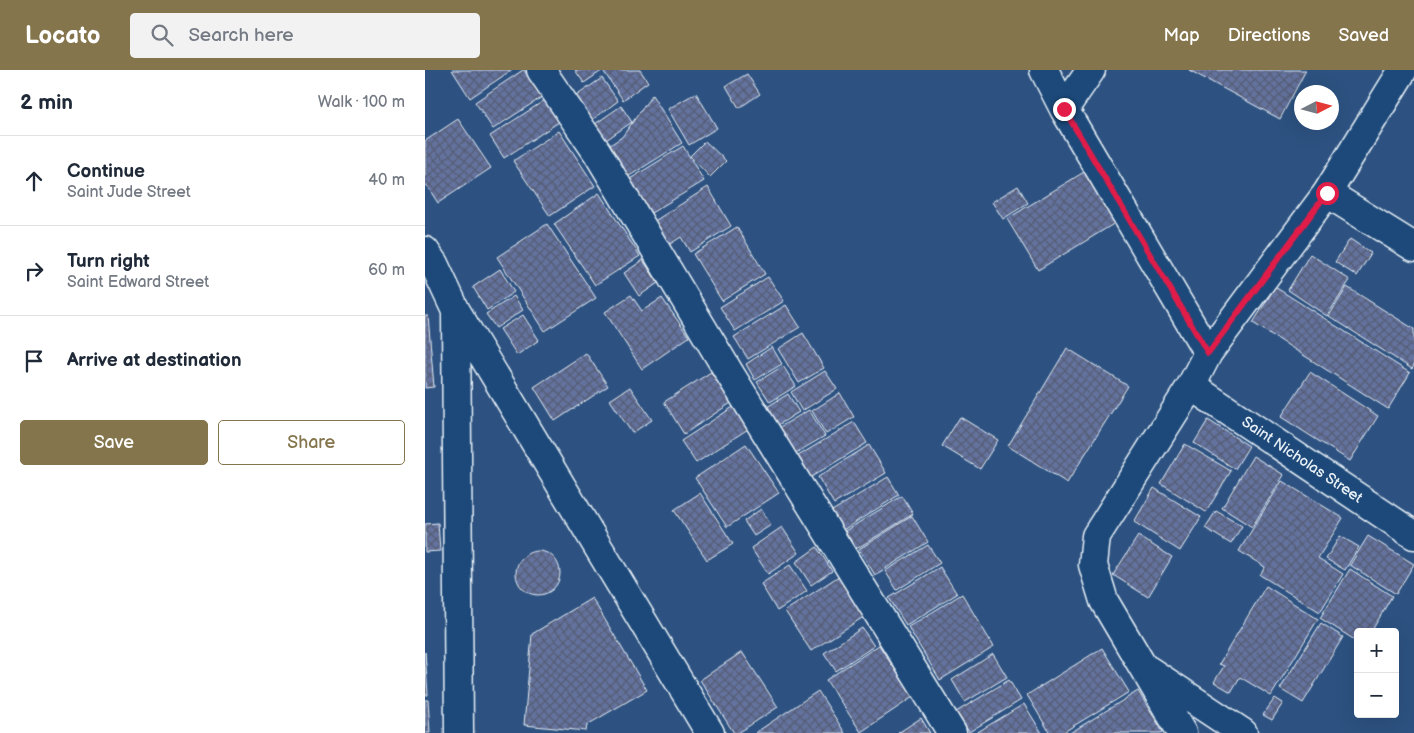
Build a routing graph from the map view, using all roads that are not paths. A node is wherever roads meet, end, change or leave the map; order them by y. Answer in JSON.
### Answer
{"nodes":[{"id":1,"x":541,"y":70,"type":"edge"},
{"id":2,"x":1044,"y":70,"type":"edge"},
{"id":3,"x":1091,"y":70,"type":"edge"},
{"id":4,"x":1403,"y":70,"type":"edge"},
{"id":5,"x":1064,"y":109,"type":"junction"},
{"id":6,"x":1327,"y":193,"type":"junction"},
{"id":7,"x":1414,"y":247,"type":"edge"},
{"id":8,"x":425,"y":251,"type":"edge"},
{"id":9,"x":456,"y":310,"type":"junction"},
{"id":10,"x":1208,"y":353,"type":"junction"},
{"id":11,"x":1191,"y":386,"type":"junction"},
{"id":12,"x":1414,"y":535,"type":"edge"},
{"id":13,"x":1142,"y":667,"type":"junction"},
{"id":14,"x":459,"y":733,"type":"edge"},
{"id":15,"x":710,"y":733,"type":"edge"},
{"id":16,"x":952,"y":733,"type":"edge"},
{"id":17,"x":1182,"y":733,"type":"edge"},
{"id":18,"x":1243,"y":733,"type":"edge"}],
"edges":[{"from":1,"to":16,"type":"street"},
{"from":2,"to":5,"type":"street"},
{"from":3,"to":5,"type":"street"},
{"from":4,"to":6,"type":"street"},
{"from":5,"to":10,"type":"street"},
{"from":6,"to":7,"type":"street"},
{"from":6,"to":10,"type":"street"},
{"from":8,"to":9,"type":"street"},
{"from":9,"to":14,"type":"street"},
{"from":9,"to":15,"type":"street"},
{"from":10,"to":11,"type":"street"},
{"from":11,"to":12,"type":"street","name":"Saint Nicholas Street"},
{"from":11,"to":13,"type":"street"},
{"from":13,"to":17,"type":"street"},
{"from":13,"to":18,"type":"street"}]}
